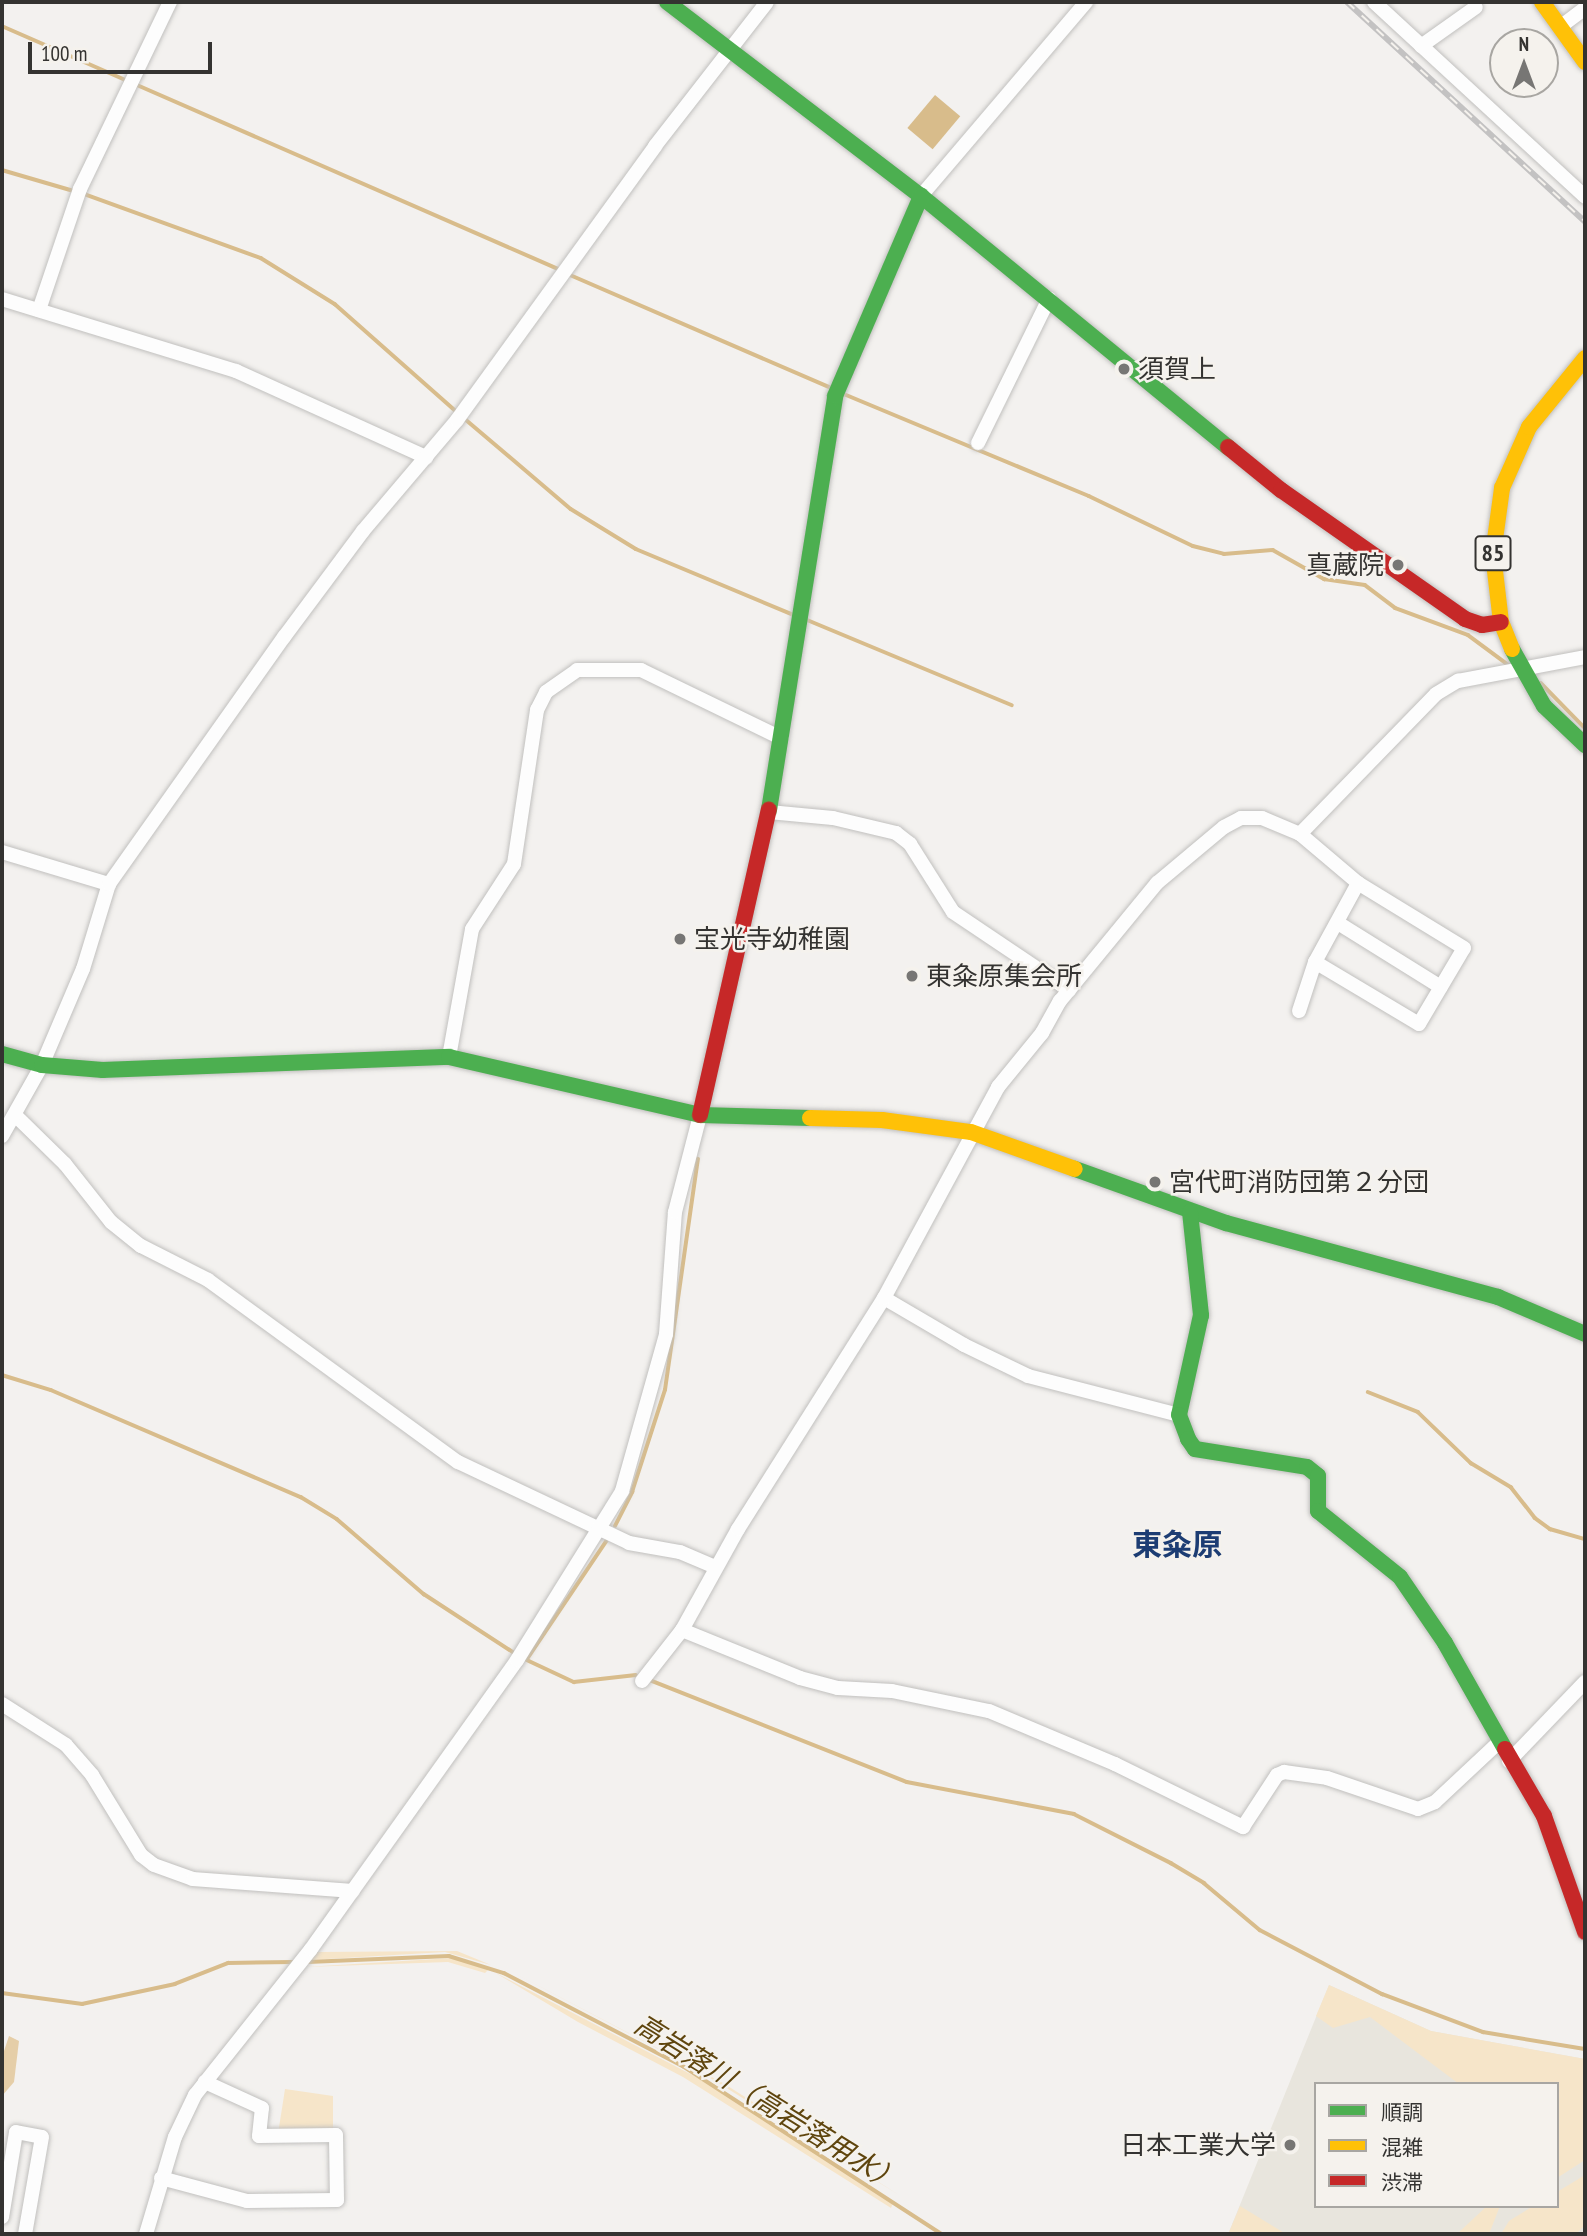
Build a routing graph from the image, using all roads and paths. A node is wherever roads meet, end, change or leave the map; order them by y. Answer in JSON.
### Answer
{"nodes":[{"id":1,"x":170,"y":2,"type":"edge"},
{"id":2,"x":667,"y":2,"type":"edge"},
{"id":3,"x":767,"y":2,"type":"edge"},
{"id":4,"x":1086,"y":2,"type":"edge"},
{"id":5,"x":1374,"y":2,"type":"edge"},
{"id":6,"x":1542,"y":2,"type":"edge"},
{"id":7,"x":1476,"y":7,"type":"dead end"},
{"id":8,"x":1585,"y":8,"type":"edge"},
{"id":9,"x":1560,"y":27,"type":"junction"},
{"id":10,"x":1422,"y":46,"type":"junction"},
{"id":11,"x":729,"y":49,"type":"junction"},
{"id":12,"x":1585,"y":62,"type":"edge"},
{"id":13,"x":921,"y":196,"type":"junction"},
{"id":14,"x":1585,"y":197,"type":"edge"},
{"id":15,"x":2,"y":299,"type":"edge"},
{"id":16,"x":1049,"y":299,"type":"junction"},
{"id":17,"x":39,"y":310,"type":"junction"},
{"id":18,"x":1585,"y":358,"type":"edge"},
{"id":19,"x":978,"y":443,"type":"dead end"},
{"id":20,"x":426,"y":457,"type":"junction"},
{"id":21,"x":1501,"y":622,"type":"junction"},
{"id":22,"x":1585,"y":657,"type":"edge"},
{"id":23,"x":1520,"y":667,"type":"junction"},
{"id":24,"x":781,"y":738,"type":"junction"},
{"id":25,"x":1585,"y":745,"type":"edge"},
{"id":26,"x":769,"y":812,"type":"junction"},
{"id":27,"x":1300,"y":834,"type":"junction"},
{"id":28,"x":2,"y":852,"type":"edge"},
{"id":29,"x":1358,"y":883,"type":"junction"},
{"id":30,"x":108,"y":884,"type":"junction"},
{"id":31,"x":1338,"y":923,"type":"junction"},
{"id":32,"x":1315,"y":962,"type":"junction"},
{"id":33,"x":1441,"y":987,"type":"junction"},
{"id":34,"x":1069,"y":990,"type":"junction"},
{"id":35,"x":1300,"y":1011,"type":"dead end"},
{"id":36,"x":2,"y":1054,"type":"edge"},
{"id":37,"x":449,"y":1057,"type":"junction"},
{"id":38,"x":42,"y":1065,"type":"junction"},
{"id":39,"x":15,"y":1115,"type":"junction"},
{"id":40,"x":700,"y":1115,"type":"junction"},
{"id":41,"x":971,"y":1132,"type":"junction"},
{"id":42,"x":2,"y":1136,"type":"edge"},
{"id":43,"x":1190,"y":1212,"type":"junction"},
{"id":44,"x":884,"y":1298,"type":"junction"},
{"id":45,"x":1585,"y":1334,"type":"edge"},
{"id":46,"x":1179,"y":1415,"type":"junction"},
{"id":47,"x":602,"y":1529,"type":"junction"},
{"id":48,"x":715,"y":1566,"type":"junction"},
{"id":49,"x":682,"y":1630,"type":"junction"},
{"id":50,"x":642,"y":1681,"type":"dead end"},
{"id":51,"x":1585,"y":1682,"type":"edge"},
{"id":52,"x":2,"y":1704,"type":"edge"},
{"id":53,"x":1498,"y":1743,"type":"junction"},
{"id":54,"x":1509,"y":1761,"type":"junction"},
{"id":55,"x":353,"y":1891,"type":"junction"},
{"id":56,"x":1585,"y":1932,"type":"edge"},
{"id":57,"x":205,"y":2082,"type":"junction"},
{"id":58,"x":160,"y":2178,"type":"junction"},
{"id":59,"x":2,"y":2217,"type":"edge"},
{"id":60,"x":25,"y":2234,"type":"edge"},
{"id":61,"x":146,"y":2234,"type":"edge"}],
"edges":[{"from":1,"to":17,"type":"street"},
{"from":2,"to":11,"type":"street"},
{"from":3,"to":11,"type":"street"},
{"from":4,"to":13,"type":"street"},
{"from":5,"to":10,"type":"street"},
{"from":6,"to":9,"type":"street"},
{"from":7,"to":10,"type":"street"},
{"from":8,"to":9,"type":"street"},
{"from":9,"to":12,"type":"street"},
{"from":10,"to":14,"type":"street"},
{"from":11,"to":13,"type":"street"},
{"from":11,"to":20,"type":"street"},
{"from":13,"to":16,"type":"street"},
{"from":13,"to":24,"type":"street"},
{"from":15,"to":17,"type":"street"},
{"from":16,"to":19,"type":"street"},
{"from":16,"to":21,"type":"street"},
{"from":17,"to":20,"type":"street"},
{"from":18,"to":21,"type":"street","number":"85"},
{"from":20,"to":30,"type":"street"},
{"from":21,"to":23,"type":"street","number":"85"},
{"from":22,"to":23,"type":"street"},
{"from":23,"to":25,"type":"street","number":"85"},
{"from":23,"to":27,"type":"street"},
{"from":24,"to":26,"type":"street"},
{"from":24,"to":37,"type":"street"},
{"from":26,"to":34,"type":"street"},
{"from":26,"to":40,"type":"street"},
{"from":27,"to":29,"type":"street"},
{"from":27,"to":34,"type":"street"},
{"from":28,"to":30,"type":"street"},
{"from":29,"to":31,"type":"street"},
{"from":29,"to":33,"type":"street"},
{"from":30,"to":38,"type":"street"},
{"from":31,"to":32,"type":"street"},
{"from":31,"to":33,"type":"street"},
{"from":32,"to":33,"type":"street"},
{"from":32,"to":35,"type":"street"},
{"from":34,"to":41,"type":"street"},
{"from":36,"to":38,"type":"street"},
{"from":37,"to":38,"type":"street"},
{"from":37,"to":40,"type":"street"},
{"from":38,"to":39,"type":"street"},
{"from":39,"to":42,"type":"street"},
{"from":39,"to":47,"type":"street"},
{"from":40,"to":41,"type":"street"},
{"from":40,"to":47,"type":"street"},
{"from":41,"to":43,"type":"street"},
{"from":41,"to":44,"type":"street"},
{"from":43,"to":45,"type":"street"},
{"from":43,"to":46,"type":"street"},
{"from":44,"to":46,"type":"street"},
{"from":44,"to":48,"type":"street"},
{"from":46,"to":53,"type":"street"},
{"from":47,"to":48,"type":"street"},
{"from":47,"to":55,"type":"street"},
{"from":48,"to":49,"type":"street"},
{"from":49,"to":50,"type":"street"},
{"from":49,"to":53,"type":"street"},
{"from":51,"to":54,"type":"street"},
{"from":52,"to":55,"type":"street"},
{"from":53,"to":54,"type":"street"},
{"from":54,"to":56,"type":"street"},
{"from":55,"to":57,"type":"street"},
{"from":57,"to":58,"type":"street"},
{"from":57,"to":58,"type":"street"},
{"from":58,"to":61,"type":"street"},
{"from":59,"to":60,"type":"street"}]}
